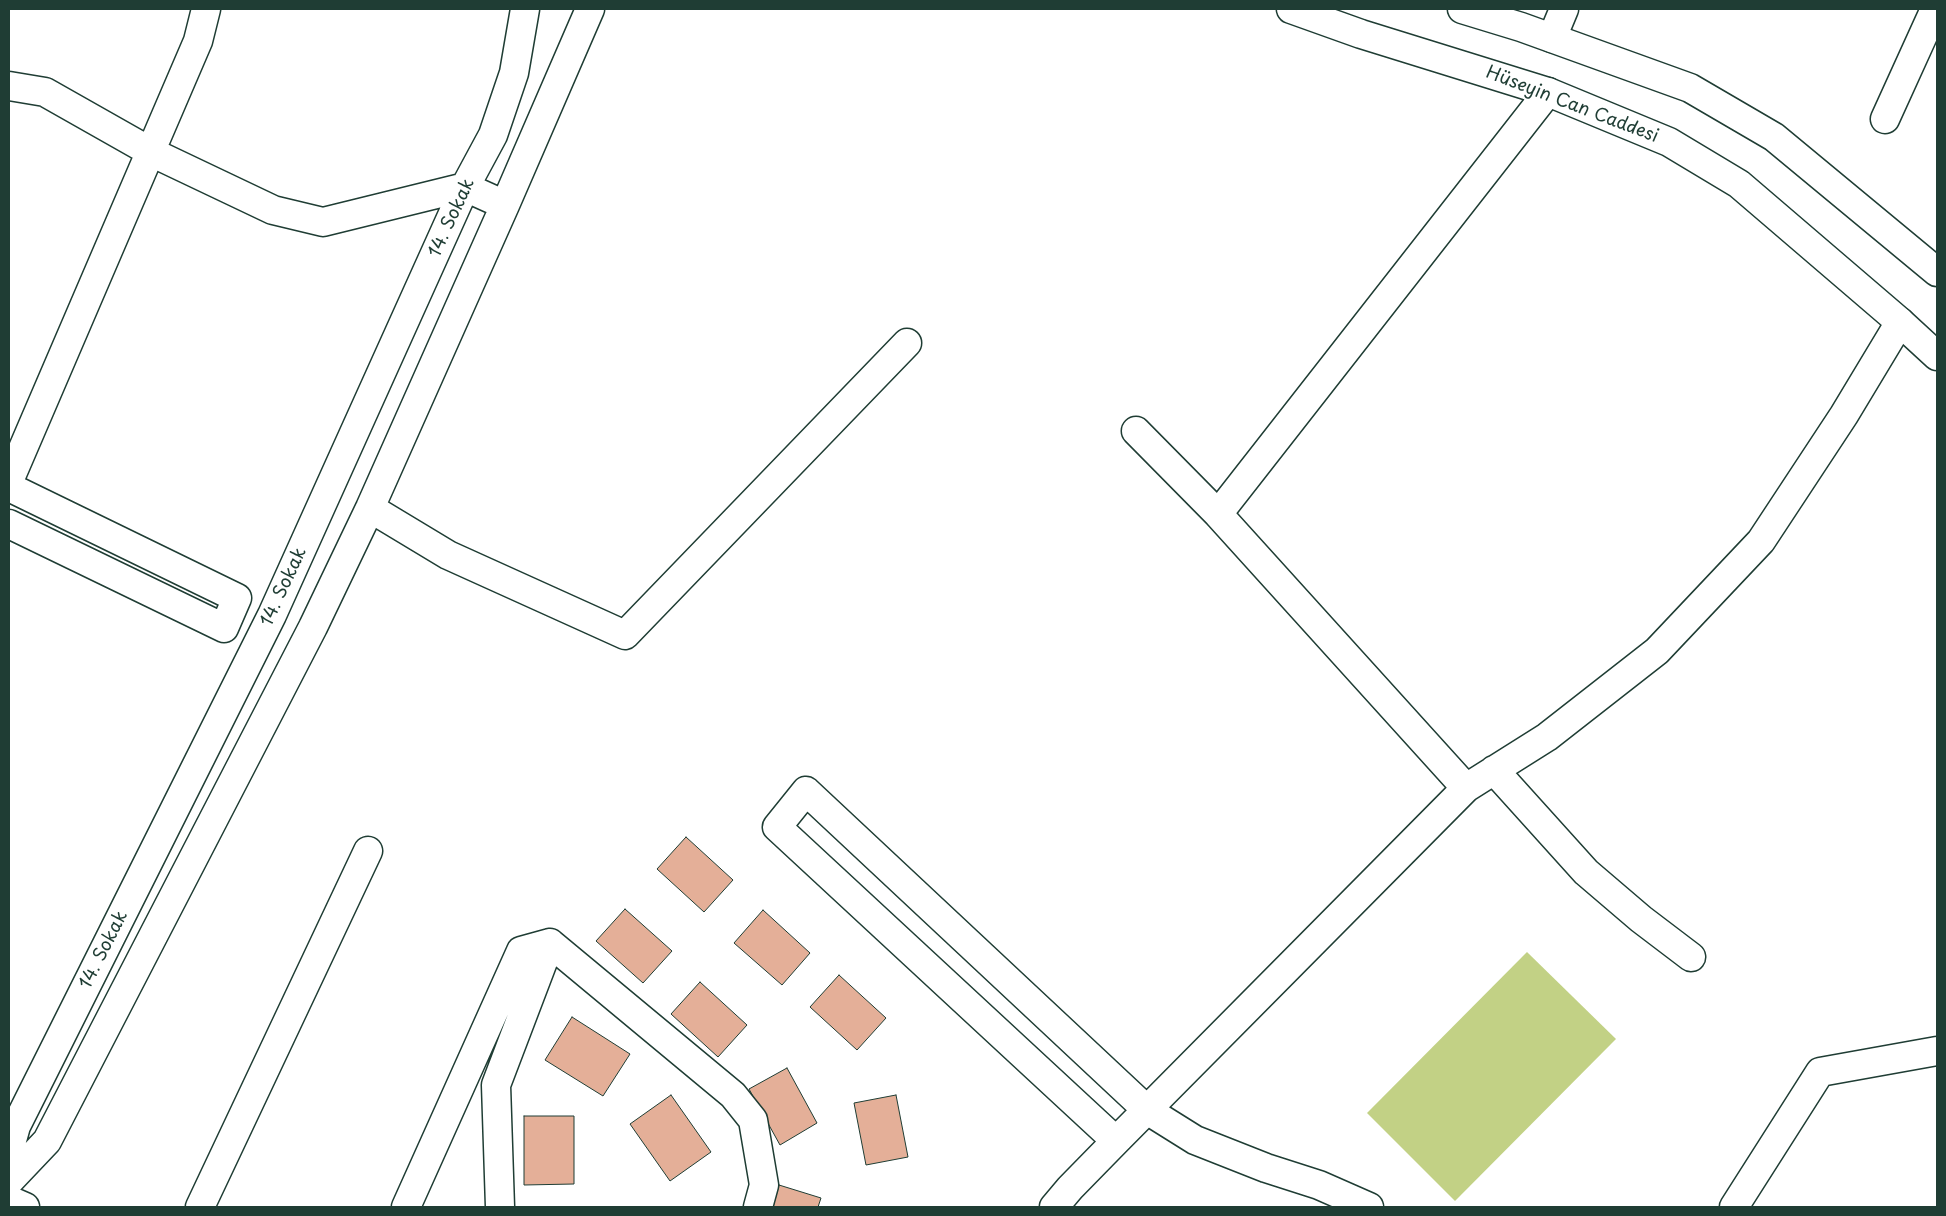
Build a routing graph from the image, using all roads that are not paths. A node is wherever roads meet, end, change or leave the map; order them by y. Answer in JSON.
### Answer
{"nodes":[{"id":1,"x":206,"y":9,"type":"edge"},
{"id":2,"x":524,"y":9,"type":"edge"},
{"id":3,"x":590,"y":9,"type":"edge"},
{"id":4,"x":1291,"y":9,"type":"edge"},
{"id":5,"x":1462,"y":9,"type":"edge"},
{"id":6,"x":1564,"y":9,"type":"edge"},
{"id":7,"x":1935,"y":9,"type":"edge"},
{"id":8,"x":1552,"y":38,"type":"junction"},
{"id":9,"x":9,"y":86,"type":"edge"},
{"id":10,"x":1548,"y":92,"type":"junction"},
{"id":11,"x":1885,"y":119,"type":"dead end"},
{"id":12,"x":150,"y":152,"type":"junction"},
{"id":13,"x":465,"y":187,"type":"junction"},
{"id":14,"x":506,"y":205,"type":"junction"},
{"id":15,"x":1937,"y":272,"type":"edge"},
{"id":16,"x":1900,"y":322,"type":"junction"},
{"id":17,"x":907,"y":343,"type":"dead end"},
{"id":18,"x":1937,"y":356,"type":"edge"},
{"id":19,"x":1136,"y":431,"type":"dead end"},
{"id":20,"x":9,"y":481,"type":"edge"},
{"id":21,"x":9,"y":487,"type":"edge"},
{"id":22,"x":370,"y":508,"type":"junction"},
{"id":23,"x":1218,"y":514,"type":"junction"},
{"id":24,"x":9,"y":524,"type":"edge"},
{"id":25,"x":1494,"y":770,"type":"junction"},
{"id":26,"x":1466,"y":788,"type":"junction"},
{"id":27,"x":368,"y":851,"type":"dead end"},
{"id":28,"x":550,"y":943,"type":"junction"},
{"id":29,"x":1691,"y":957,"type":"dead end"},
{"id":30,"x":1937,"y":1051,"type":"edge"},
{"id":31,"x":1147,"y":1110,"type":"junction"},
{"id":32,"x":1116,"y":1141,"type":"junction"},
{"id":33,"x":9,"y":1147,"type":"edge"},
{"id":34,"x":9,"y":1180,"type":"edge"},
{"id":35,"x":9,"y":1200,"type":"edge"},
{"id":36,"x":25,"y":1207,"type":"edge"},
{"id":37,"x":200,"y":1207,"type":"edge"},
{"id":38,"x":406,"y":1207,"type":"edge"},
{"id":39,"x":500,"y":1207,"type":"edge"},
{"id":40,"x":758,"y":1207,"type":"edge"},
{"id":41,"x":1054,"y":1207,"type":"edge"},
{"id":42,"x":1369,"y":1207,"type":"edge"},
{"id":43,"x":1734,"y":1207,"type":"edge"}],
"edges":[{"from":1,"to":12,"type":"street"},
{"from":2,"to":13,"type":"street","name":"14. Sokak"},
{"from":3,"to":14,"type":"street"},
{"from":4,"to":10,"type":"street","name":"Hüseyin Can Caddesi"},
{"from":5,"to":8,"type":"street"},
{"from":6,"to":8,"type":"street"},
{"from":7,"to":11,"type":"street"},
{"from":8,"to":15,"type":"street"},
{"from":9,"to":12,"type":"street"},
{"from":10,"to":16,"type":"street","name":"Hüseyin Can Caddesi"},
{"from":10,"to":23,"type":"street"},
{"from":12,"to":13,"type":"street"},
{"from":12,"to":20,"type":"street"},
{"from":13,"to":14,"type":"street"},
{"from":13,"to":33,"type":"street","name":"14. Sokak"},
{"from":14,"to":22,"type":"street"},
{"from":16,"to":18,"type":"street","name":"Hüseyin Can Caddesi"},
{"from":16,"to":25,"type":"street"},
{"from":17,"to":22,"type":"street"},
{"from":19,"to":23,"type":"street"},
{"from":21,"to":24,"type":"street"},
{"from":22,"to":34,"type":"street"},
{"from":23,"to":26,"type":"street"},
{"from":25,"to":26,"type":"street"},
{"from":25,"to":29,"type":"street"},
{"from":26,"to":31,"type":"street"},
{"from":27,"to":37,"type":"street"},
{"from":28,"to":38,"type":"street"},
{"from":28,"to":39,"type":"street"},
{"from":28,"to":40,"type":"street"},
{"from":30,"to":43,"type":"street"},
{"from":31,"to":32,"type":"street"},
{"from":31,"to":32,"type":"street"},
{"from":31,"to":42,"type":"street"},
{"from":32,"to":41,"type":"street"},
{"from":35,"to":36,"type":"street"}]}
